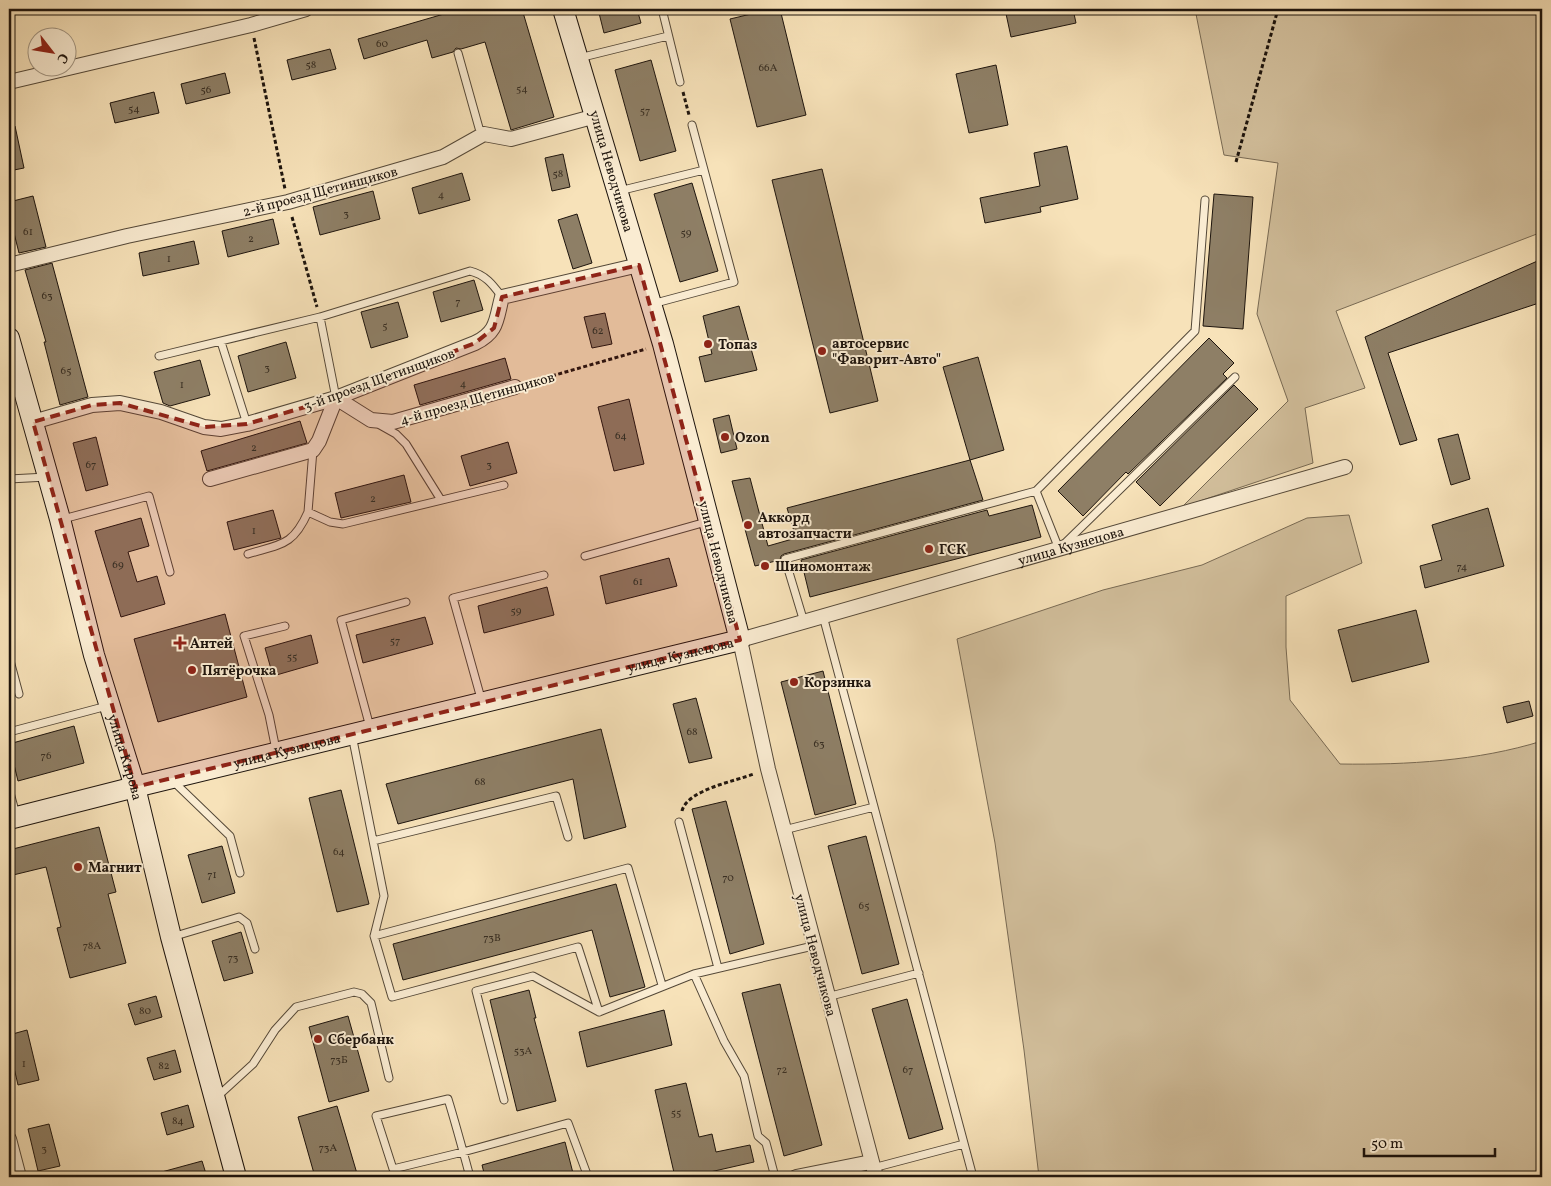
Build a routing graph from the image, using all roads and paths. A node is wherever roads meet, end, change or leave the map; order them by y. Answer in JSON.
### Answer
{"nodes":[{"id":1,"x":306,"y":9,"type":"edge"},
{"id":2,"x":563,"y":9,"type":"edge"},
{"id":3,"x":662,"y":9,"type":"edge"},
{"id":4,"x":1278,"y":9,"type":"edge"},
{"id":5,"x":251,"y":25,"type":"junction"},
{"id":6,"x":668,"y":36,"type":"junction"},
{"id":7,"x":458,"y":54,"type":"dead end"},
{"id":8,"x":578,"y":58,"type":"junction"},
{"id":9,"x":9,"y":82,"type":"edge"},
{"id":10,"x":680,"y":82,"type":"joint"},
{"id":11,"x":596,"y":116,"type":"junction"},
{"id":12,"x":692,"y":125,"type":"joint"},
{"id":13,"x":484,"y":134,"type":"junction"},
{"id":14,"x":1236,"y":162,"type":"dead end"},
{"id":15,"x":704,"y":170,"type":"junction"},
{"id":16,"x":618,"y":191,"type":"junction"},
{"id":17,"x":1205,"y":200,"type":"dead end"},
{"id":18,"x":288,"y":202,"type":"junction"},
{"id":19,"x":9,"y":265,"type":"edge"},
{"id":20,"x":639,"y":265,"type":"junction"},
{"id":21,"x":502,"y":297,"type":"junction"},
{"id":22,"x":652,"y":304,"type":"junction"},
{"id":23,"x":320,"y":317,"type":"junction"},
{"id":24,"x":9,"y":338,"type":"edge"},
{"id":25,"x":221,"y":342,"type":"junction"},
{"id":26,"x":663,"y":344,"type":"junction"},
{"id":27,"x":159,"y":356,"type":"dead end"},
{"id":28,"x":1235,"y":377,"type":"dead end"},
{"id":29,"x":515,"y":387,"type":"joint"},
{"id":30,"x":336,"y":398,"type":"junction"},
{"id":31,"x":371,"y":420,"type":"junction"},
{"id":32,"x":33,"y":422,"type":"junction"},
{"id":33,"x":247,"y":424,"type":"junction"},
{"id":34,"x":313,"y":450,"type":"junction"},
{"id":35,"x":1345,"y":467,"type":"dead end"},
{"id":36,"x":48,"y":478,"type":"junction"},
{"id":37,"x":9,"y":479,"type":"edge"},
{"id":38,"x":210,"y":479,"type":"dead end"},
{"id":39,"x":504,"y":485,"type":"dead end"},
{"id":40,"x":1036,"y":491,"type":"junction"},
{"id":41,"x":441,"y":500,"type":"junction"},
{"id":42,"x":308,"y":512,"type":"junction"},
{"id":43,"x":60,"y":519,"type":"junction"},
{"id":44,"x":709,"y":521,"type":"junction"},
{"id":45,"x":1059,"y":549,"type":"junction"},
{"id":46,"x":248,"y":554,"type":"dead end"},
{"id":47,"x":585,"y":556,"type":"dead end"},
{"id":48,"x":170,"y":572,"type":"dead end"},
{"id":49,"x":544,"y":575,"type":"dead end"},
{"id":50,"x":406,"y":602,"type":"dead end"},
{"id":51,"x":823,"y":616,"type":"junction"},
{"id":52,"x":804,"y":622,"type":"junction"},
{"id":53,"x":284,"y":626,"type":"dead end"},
{"id":54,"x":740,"y":640,"type":"junction"},
{"id":55,"x":9,"y":656,"type":"edge"},
{"id":56,"x":19,"y":694,"type":"dead end"},
{"id":57,"x":482,"y":702,"type":"junction"},
{"id":58,"x":110,"y":705,"type":"junction"},
{"id":59,"x":371,"y":730,"type":"junction"},
{"id":60,"x":9,"y":732,"type":"edge"},
{"id":61,"x":352,"y":734,"type":"junction"},
{"id":62,"x":277,"y":753,"type":"junction"},
{"id":63,"x":768,"y":769,"type":"junction"},
{"id":64,"x":171,"y":778,"type":"junction"},
{"id":65,"x":135,"y":787,"type":"junction"},
{"id":66,"x":9,"y":789,"type":"edge"},
{"id":67,"x":874,"y":807,"type":"junction"},
{"id":68,"x":13,"y":818,"type":"edge"},
{"id":69,"x":679,"y":822,"type":"joint"},
{"id":70,"x":784,"y":830,"type":"junction"},
{"id":71,"x":568,"y":836,"type":"dead end"},
{"id":72,"x":373,"y":841,"type":"junction"},
{"id":73,"x":240,"y":873,"type":"dead end"},
{"id":74,"x":374,"y":936,"type":"junction"},
{"id":75,"x":171,"y":937,"type":"junction"},
{"id":76,"x":813,"y":946,"type":"junction"},
{"id":77,"x":255,"y":950,"type":"dead end"},
{"id":78,"x":718,"y":968,"type":"junction"},
{"id":79,"x":918,"y":973,"type":"junction"},
{"id":80,"x":694,"y":974,"type":"junction"},
{"id":81,"x":662,"y":985,"type":"junction"},
{"id":82,"x":827,"y":997,"type":"junction"},
{"id":83,"x":599,"y":1012,"type":"junction"},
{"id":84,"x":389,"y":1078,"type":"dead end"},
{"id":85,"x":216,"y":1098,"type":"junction"},
{"id":86,"x":504,"y":1100,"type":"dead end"},
{"id":87,"x":9,"y":1139,"type":"edge"},
{"id":88,"x":964,"y":1144,"type":"junction"},
{"id":89,"x":463,"y":1152,"type":"junction"},
{"id":90,"x":873,"y":1169,"type":"edge"},
{"id":91,"x":19,"y":1177,"type":"edge"},
{"id":92,"x":236,"y":1177,"type":"edge"},
{"id":93,"x":470,"y":1177,"type":"edge"},
{"id":94,"x":588,"y":1177,"type":"edge"},
{"id":95,"x":774,"y":1177,"type":"edge"},
{"id":96,"x":796,"y":1177,"type":"edge"},
{"id":97,"x":973,"y":1177,"type":"edge"}],
"edges":[{"from":1,"to":5,"type":"street"},
{"from":2,"to":8,"type":"main road","name":"улица Неводчикова"},
{"from":3,"to":6,"type":"lane"},
{"from":4,"to":14,"type":"path"},
{"from":5,"to":9,"type":"street"},
{"from":5,"to":18,"type":"path"},
{"from":6,"to":8,"type":"lane"},
{"from":6,"to":10,"type":"lane"},
{"from":7,"to":13,"type":"lane"},
{"from":8,"to":11,"type":"main road","name":"улица Неводчикова"},
{"from":10,"to":12,"type":"path"},
{"from":11,"to":13,"type":"street"},
{"from":11,"to":16,"type":"main road","name":"улица Неводчикова"},
{"from":12,"to":15,"type":"lane"},
{"from":13,"to":18,"type":"street","name":"2-й проезд Щетинщиков"},
{"from":15,"to":16,"type":"lane"},
{"from":15,"to":22,"type":"lane"},
{"from":16,"to":20,"type":"main road","name":"улица Неводчикова"},
{"from":17,"to":40,"type":"lane"},
{"from":18,"to":19,"type":"street","name":"2-й проезд Щетинщиков"},
{"from":18,"to":23,"type":"path"},
{"from":20,"to":21,"type":"street"},
{"from":20,"to":22,"type":"main road","name":"улица Неводчикова"},
{"from":21,"to":23,"type":"lane"},
{"from":21,"to":30,"type":"street","name":"3-й проезд Щетинщиков"},
{"from":22,"to":26,"type":"main road","name":"улица Неводчикова"},
{"from":23,"to":25,"type":"lane"},
{"from":23,"to":30,"type":"lane"},
{"from":24,"to":32,"type":"main road","name":"улица Кирова"},
{"from":25,"to":27,"type":"lane"},
{"from":25,"to":33,"type":"lane"},
{"from":26,"to":29,"type":"path","name":"4-й проезд Щетинщиков"},
{"from":26,"to":44,"type":"main road","name":"улица Неводчикова"},
{"from":28,"to":45,"type":"lane"},
{"from":29,"to":31,"type":"street","name":"4-й проезд Щетинщиков"},
{"from":30,"to":31,"type":"street","name":"4-й проезд Щетинщиков"},
{"from":30,"to":33,"type":"street","name":"3-й проезд Щетинщиков"},
{"from":30,"to":34,"type":"street"},
{"from":31,"to":41,"type":"lane"},
{"from":32,"to":33,"type":"street","name":"3-й проезд Щетинщиков"},
{"from":32,"to":36,"type":"main road","name":"улица Кирова"},
{"from":34,"to":38,"type":"street"},
{"from":34,"to":42,"type":"lane"},
{"from":35,"to":45,"type":"street","name":"улица Кузнецова"},
{"from":36,"to":37,"type":"lane"},
{"from":36,"to":43,"type":"main road","name":"улица Кирова"},
{"from":39,"to":41,"type":"lane"},
{"from":40,"to":45,"type":"lane"},
{"from":40,"to":52,"type":"lane"},
{"from":41,"to":42,"type":"lane"},
{"from":42,"to":46,"type":"lane"},
{"from":43,"to":48,"type":"lane"},
{"from":43,"to":58,"type":"main road","name":"улица Кирова"},
{"from":44,"to":47,"type":"lane"},
{"from":44,"to":54,"type":"main road","name":"улица Неводчикова"},
{"from":45,"to":51,"type":"street","name":"улица Кузнецова"},
{"from":49,"to":57,"type":"lane"},
{"from":50,"to":59,"type":"lane"},
{"from":51,"to":52,"type":"street","name":"улица Кузнецова"},
{"from":51,"to":67,"type":"lane"},
{"from":52,"to":54,"type":"street","name":"улица Кузнецова"},
{"from":53,"to":62,"type":"lane"},
{"from":54,"to":57,"type":"main road","name":"улица Кузнецова"},
{"from":54,"to":63,"type":"street","name":"улица Неводчикова"},
{"from":55,"to":56,"type":"lane"},
{"from":57,"to":59,"type":"main road","name":"улица Кузнецова"},
{"from":58,"to":60,"type":"lane"},
{"from":58,"to":65,"type":"main road","name":"улица Кирова"},
{"from":59,"to":61,"type":"main road","name":"улица Кузнецова"},
{"from":61,"to":62,"type":"main road","name":"улица Кузнецова"},
{"from":61,"to":72,"type":"lane"},
{"from":62,"to":64,"type":"main road","name":"улица Кузнецова"},
{"from":63,"to":69,"type":"path"},
{"from":63,"to":70,"type":"street","name":"улица Неводчикова"},
{"from":64,"to":65,"type":"main road","name":"улица Кузнецова"},
{"from":64,"to":73,"type":"lane"},
{"from":65,"to":68,"type":"main road","name":"улица Кузнецова"},
{"from":65,"to":75,"type":"main road","name":"улица Кирова"},
{"from":66,"to":68,"type":"lane"},
{"from":67,"to":70,"type":"lane"},
{"from":67,"to":79,"type":"lane"},
{"from":69,"to":78,"type":"lane"},
{"from":70,"to":76,"type":"street","name":"улица Неводчикова"},
{"from":71,"to":72,"type":"lane"},
{"from":72,"to":74,"type":"lane"},
{"from":74,"to":81,"type":"lane"},
{"from":74,"to":83,"type":"lane"},
{"from":75,"to":77,"type":"lane"},
{"from":75,"to":85,"type":"main road","name":"улица Кирова"},
{"from":76,"to":78,"type":"lane"},
{"from":76,"to":82,"type":"street","name":"улица Неводчикова"},
{"from":78,"to":80,"type":"lane"},
{"from":79,"to":82,"type":"lane"},
{"from":79,"to":88,"type":"lane"},
{"from":80,"to":81,"type":"lane"},
{"from":80,"to":95,"type":"lane"},
{"from":81,"to":83,"type":"lane"},
{"from":82,"to":90,"type":"street","name":"улица Неводчикова"},
{"from":83,"to":86,"type":"lane"},
{"from":84,"to":85,"type":"lane"},
{"from":85,"to":92,"type":"main road","name":"улица Кирова"},
{"from":87,"to":91,"type":"street"},
{"from":88,"to":90,"type":"lane"},
{"from":88,"to":97,"type":"lane"},
{"from":89,"to":89,"type":"lane"},
{"from":89,"to":93,"type":"lane"},
{"from":89,"to":94,"type":"lane"},
{"from":90,"to":96,"type":"street"}]}
